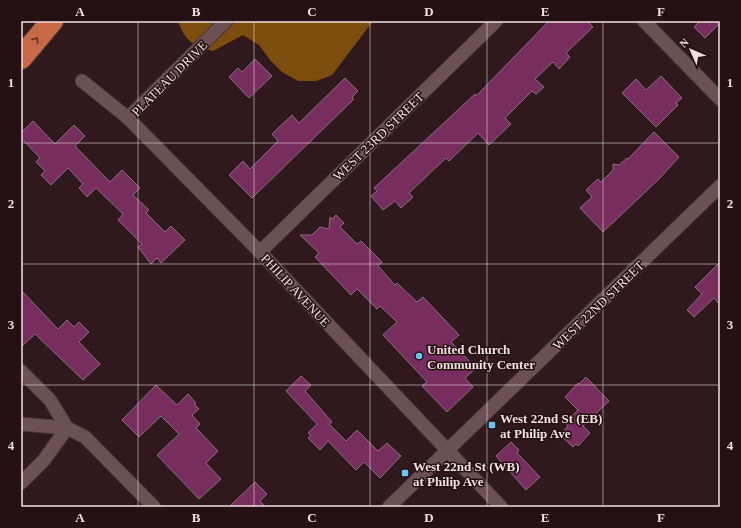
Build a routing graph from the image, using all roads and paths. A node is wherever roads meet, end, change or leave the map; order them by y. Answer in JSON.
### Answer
{"nodes":[{"id":1,"x":52,"y":21,"type":"edge"},
{"id":2,"x":226,"y":21,"type":"edge"},
{"id":3,"x":496,"y":21,"type":"edge"},
{"id":4,"x":644,"y":21,"type":"edge"},
{"id":5,"x":21,"y":58,"type":"edge"},
{"id":6,"x":82,"y":81,"type":"dead end"},
{"id":7,"x":720,"y":99,"type":"edge"},
{"id":8,"x":128,"y":118,"type":"junction"},
{"id":9,"x":720,"y":186,"type":"edge"},
{"id":10,"x":260,"y":252,"type":"junction"},
{"id":11,"x":21,"y":371,"type":"edge"},
{"id":12,"x":21,"y":424,"type":"edge"},
{"id":13,"x":67,"y":428,"type":"junction"},
{"id":14,"x":448,"y":452,"type":"junction"},
{"id":15,"x":21,"y":483,"type":"edge"},
{"id":16,"x":154,"y":507,"type":"edge"},
{"id":17,"x":389,"y":507,"type":"edge"},
{"id":18,"x":502,"y":507,"type":"edge"}],
"edges":[{"from":5,"to":1,"type":"highway","one_way":true},
{"from":2,"to":8,"type":"street","name":"PLATEAU DRIVE"},
{"from":3,"to":10,"type":"street","name":"WEST 23RD STREET"},
{"from":4,"to":7,"type":"street"},
{"from":6,"to":8,"type":"street","name":"PHILIP AVENUE"},
{"from":8,"to":10,"type":"street","name":"PHILIP AVENUE"},
{"from":9,"to":14,"type":"street","name":"WEST 22ND STREET"},
{"from":10,"to":14,"type":"street","name":"PHILIP AVENUE"},
{"from":11,"to":13,"type":"street"},
{"from":12,"to":13,"type":"street"},
{"from":13,"to":15,"type":"street"},
{"from":13,"to":16,"type":"street"},
{"from":14,"to":17,"type":"street","name":"WEST 22ND STREET"},
{"from":14,"to":18,"type":"street","name":"PHILIP AVENUE"}]}
